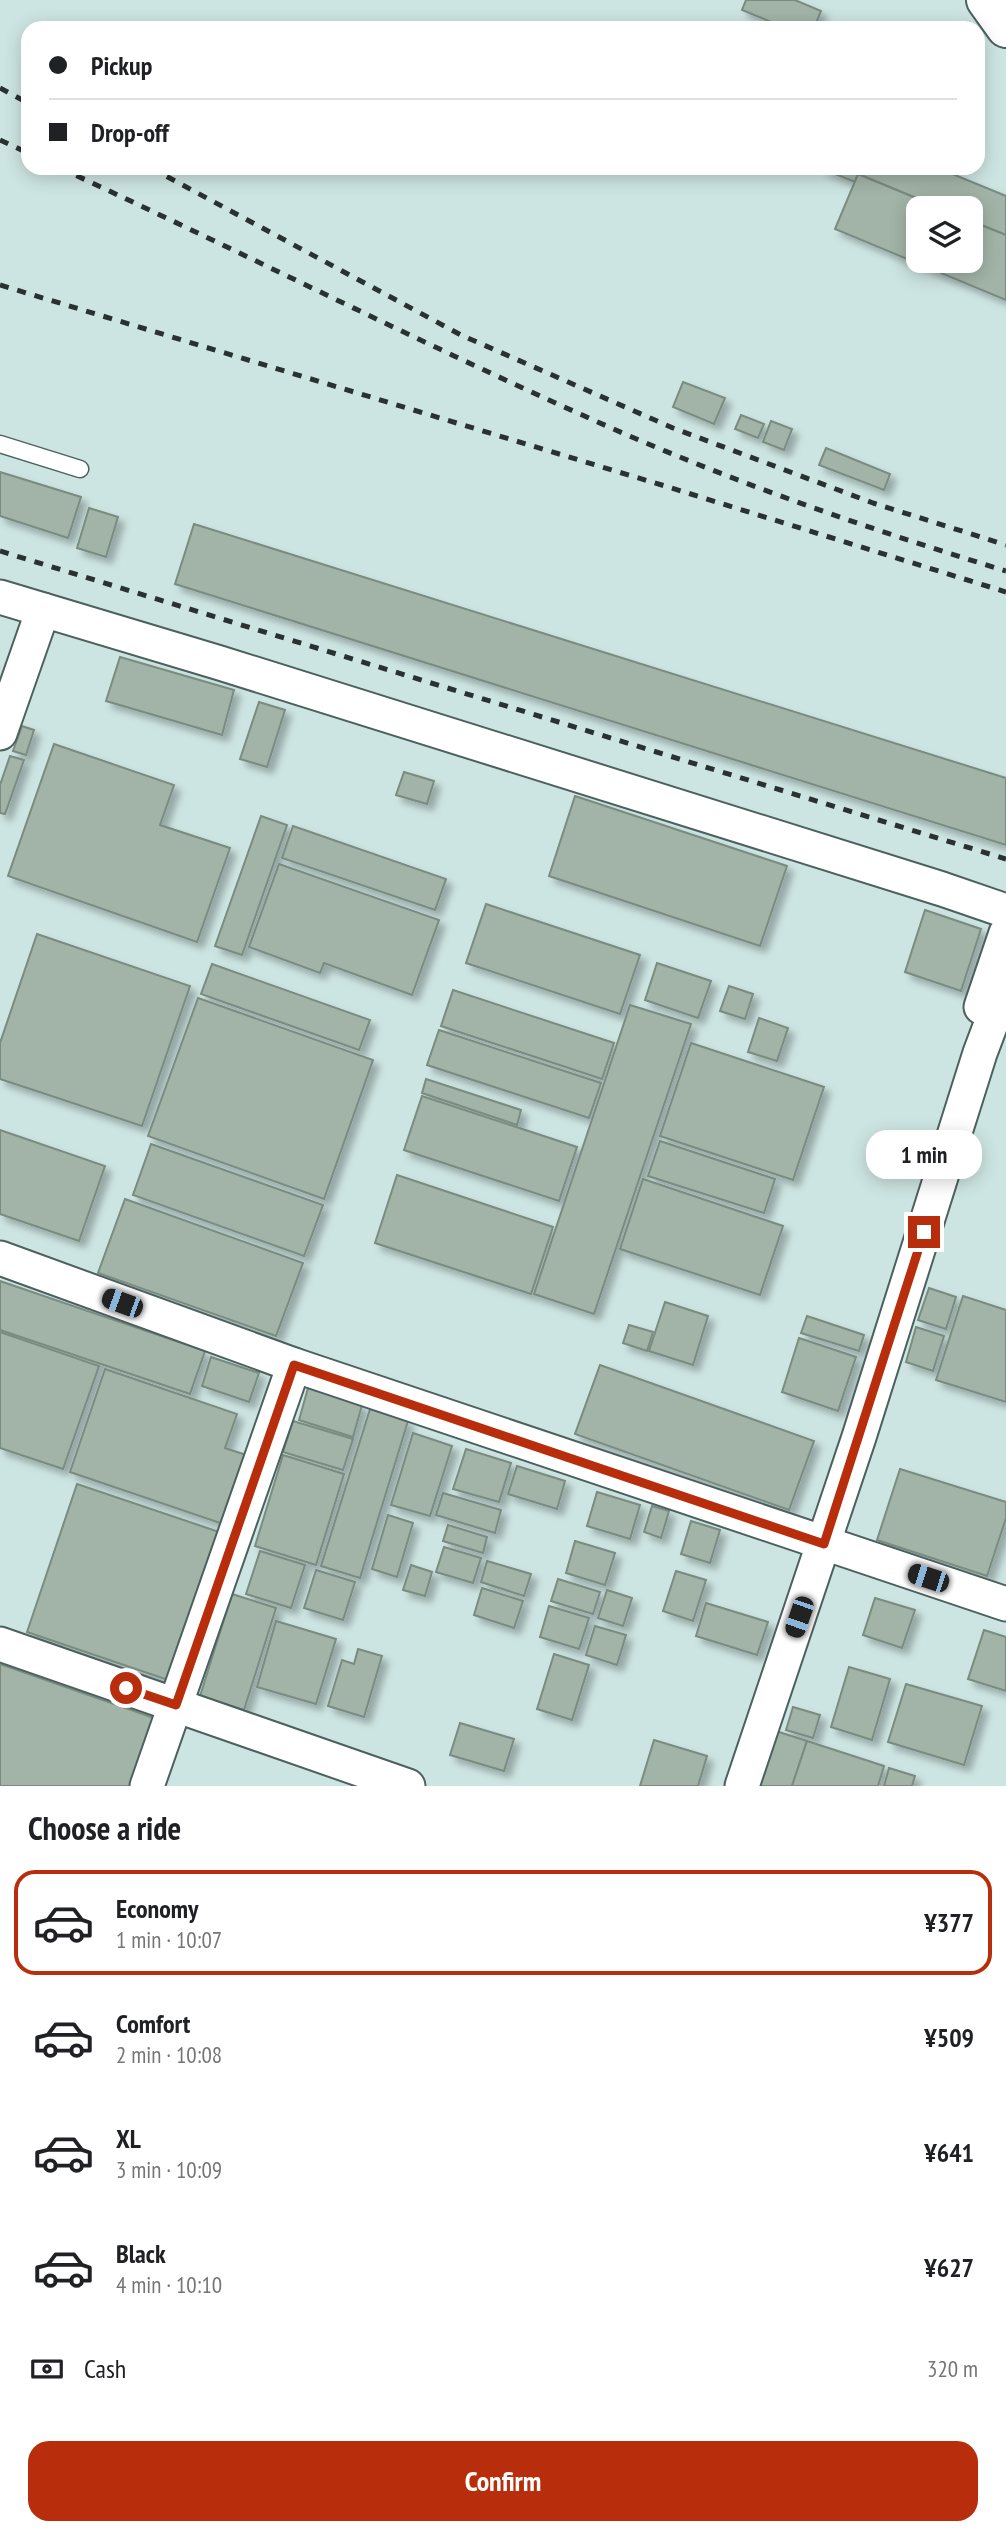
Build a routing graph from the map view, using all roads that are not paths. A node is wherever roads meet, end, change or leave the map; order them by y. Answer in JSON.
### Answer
{"nodes":[{"id":1,"x":986,"y":0,"type":"edge"},
{"id":2,"x":1006,"y":28,"type":"edge"},
{"id":3,"x":0,"y":444,"type":"edge"},
{"id":4,"x":80,"y":469,"type":"dead end"},
{"id":5,"x":0,"y":597,"type":"edge"},
{"id":6,"x":43,"y":610,"type":"junction"},
{"id":7,"x":0,"y":733,"type":"edge"},
{"id":8,"x":1006,"y":911,"type":"edge"},
{"id":9,"x":1006,"y":933,"type":"edge"},
{"id":10,"x":1006,"y":984,"type":"edge"},
{"id":11,"x":1006,"y":1031,"type":"edge"},
{"id":12,"x":980,"y":1053,"type":"junction"},
{"id":13,"x":0,"y":1258,"type":"edge"},
{"id":14,"x":294,"y":1365,"type":"junction"},
{"id":15,"x":824,"y":1544,"type":"junction"},
{"id":16,"x":1006,"y":1604,"type":"edge"},
{"id":17,"x":0,"y":1644,"type":"edge"},
{"id":18,"x":176,"y":1705,"type":"junction"},
{"id":19,"x":147,"y":1786,"type":"edge"},
{"id":20,"x":408,"y":1786,"type":"edge"},
{"id":21,"x":742,"y":1786,"type":"edge"}],
"edges":[{"from":1,"to":2,"type":"street"},
{"from":3,"to":4,"type":"lane"},
{"from":5,"to":6,"type":"street"},
{"from":6,"to":7,"type":"street"},
{"from":6,"to":8,"type":"street"},
{"from":9,"to":12,"type":"street"},
{"from":10,"to":12,"type":"street"},
{"from":11,"to":12,"type":"street"},
{"from":12,"to":15,"type":"street"},
{"from":13,"to":14,"type":"street"},
{"from":14,"to":15,"type":"street"},
{"from":14,"to":18,"type":"street"},
{"from":15,"to":16,"type":"street"},
{"from":15,"to":21,"type":"street"},
{"from":17,"to":18,"type":"street"},
{"from":18,"to":19,"type":"street"},
{"from":18,"to":20,"type":"street"}]}
